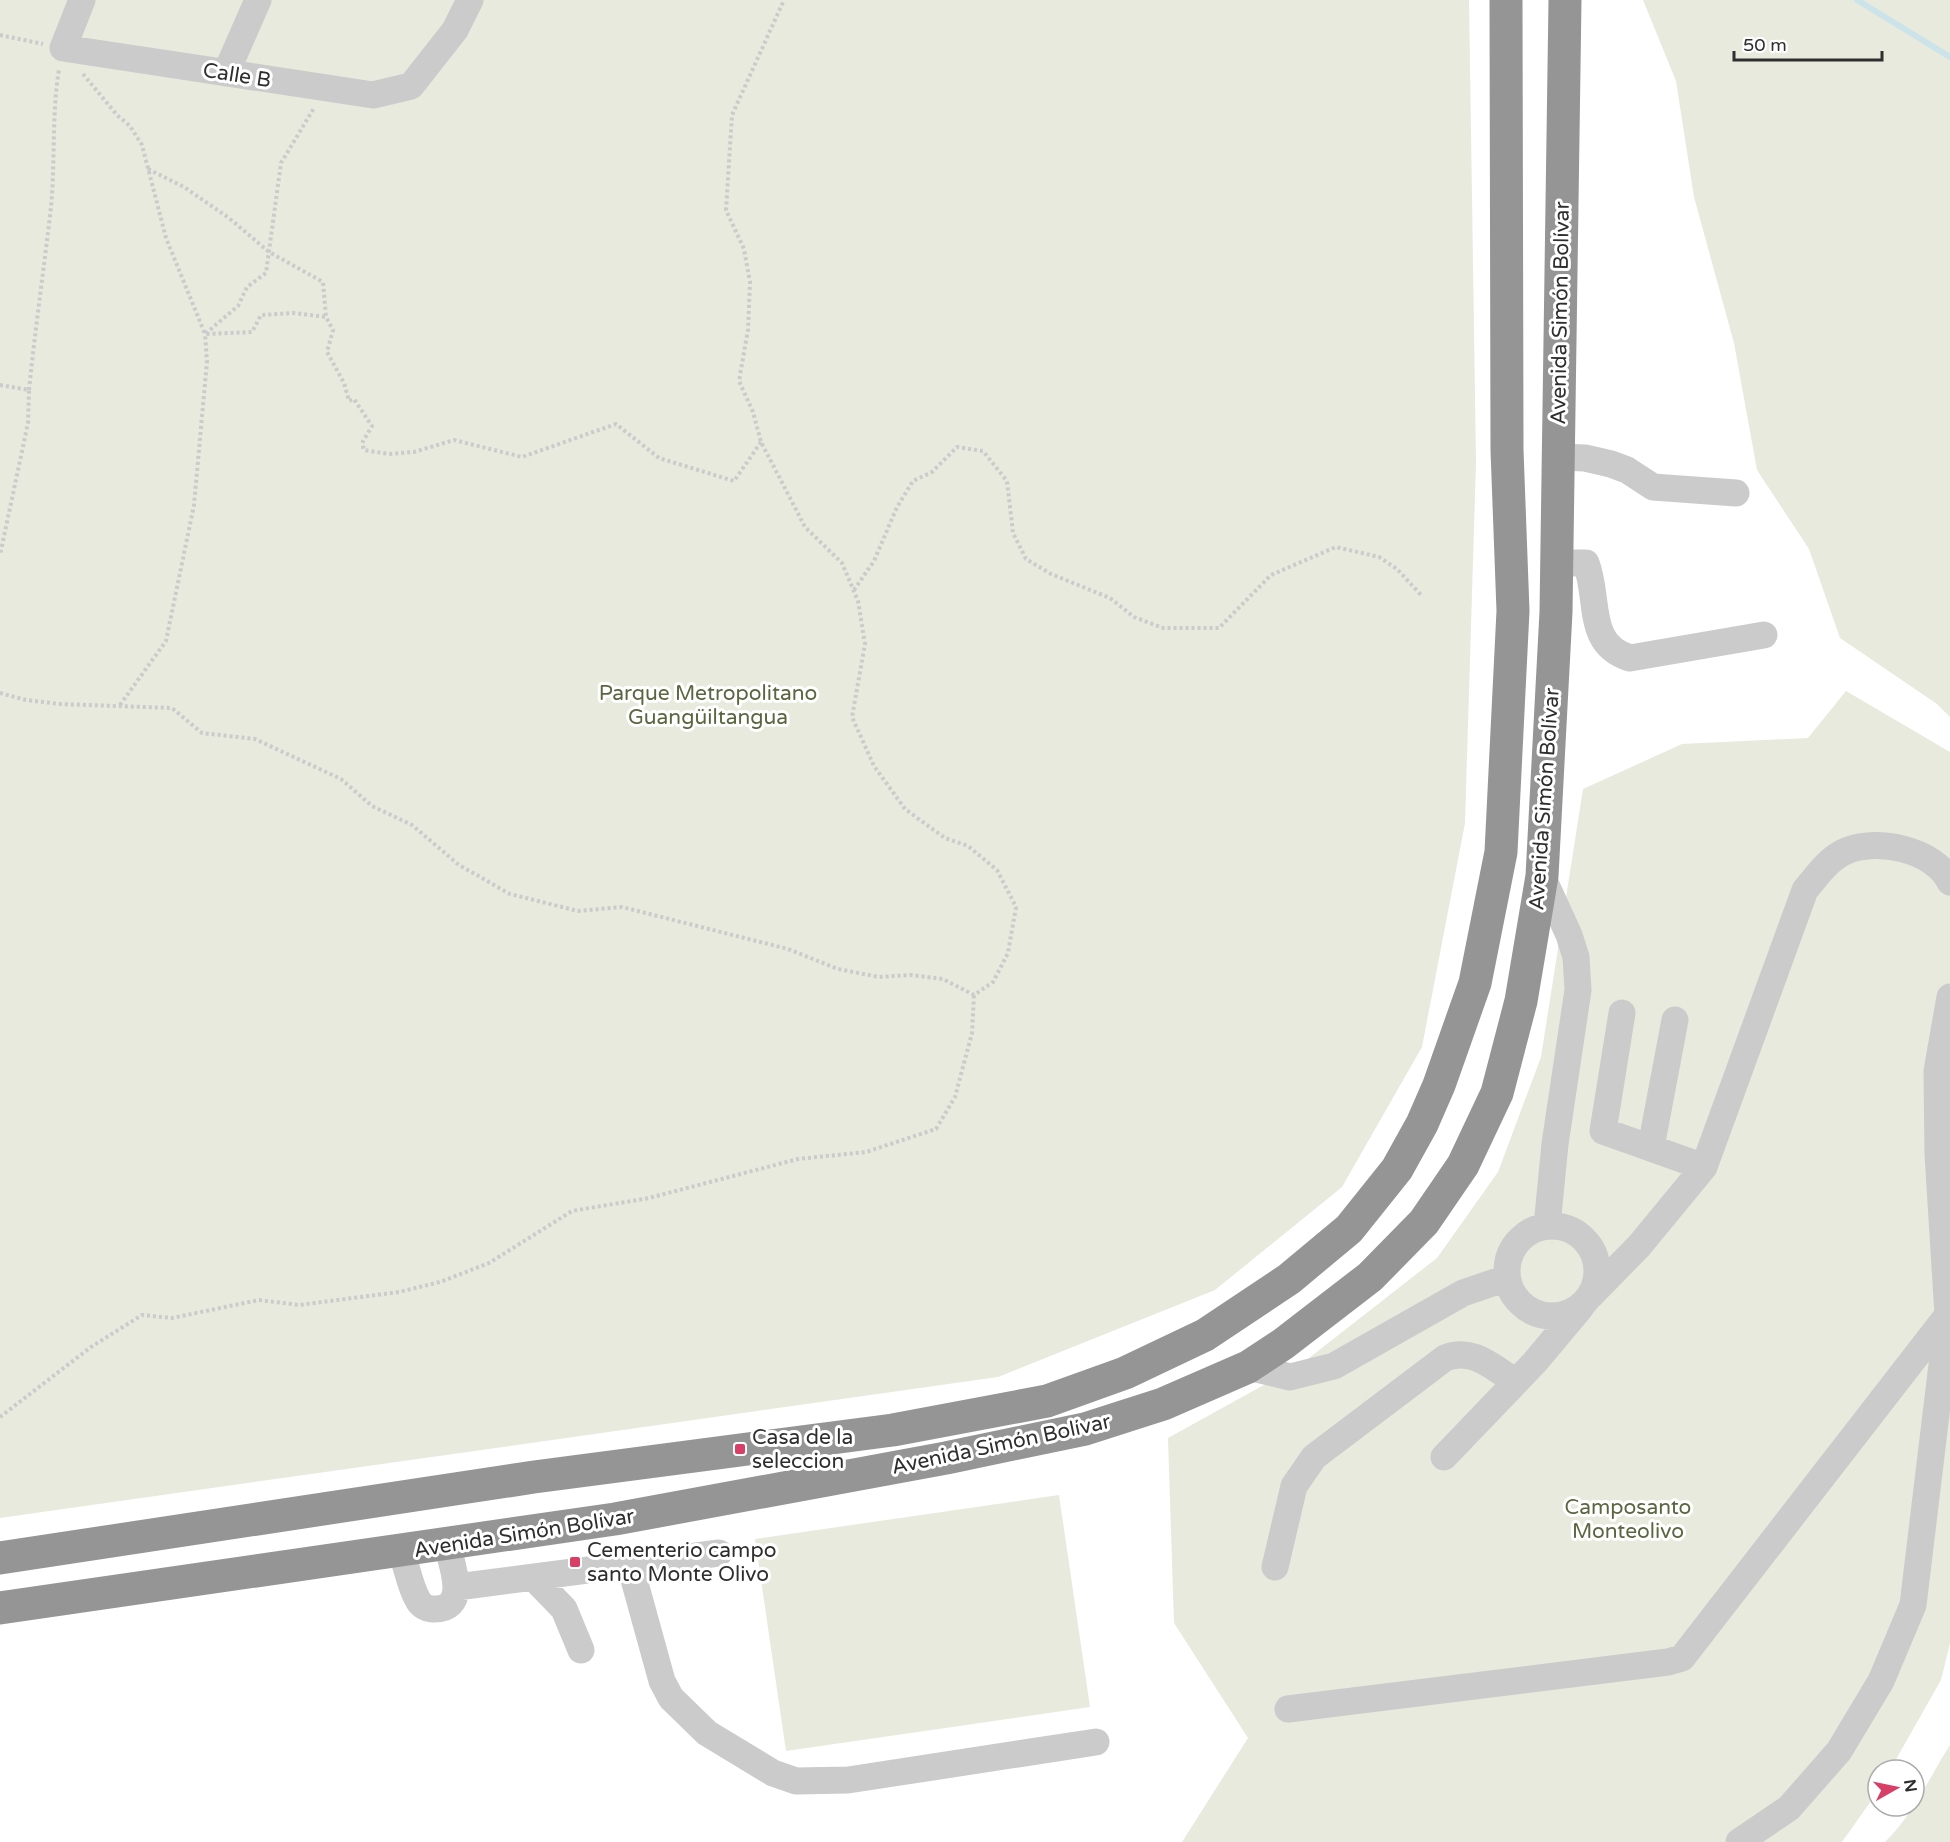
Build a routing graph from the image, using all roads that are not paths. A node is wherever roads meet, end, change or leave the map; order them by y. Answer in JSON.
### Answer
{"nodes":[{"id":1,"x":82,"y":0,"type":"edge"},
{"id":2,"x":258,"y":0,"type":"edge"},
{"id":3,"x":470,"y":0,"type":"edge"},
{"id":4,"x":1506,"y":0,"type":"edge"},
{"id":5,"x":1565,"y":0,"type":"edge"},
{"id":6,"x":226,"y":73,"type":"junction"},
{"id":7,"x":1558,"y":457,"type":"junction"},
{"id":8,"x":1736,"y":493,"type":"dead end"},
{"id":9,"x":1557,"y":563,"type":"junction"},
{"id":10,"x":1764,"y":635,"type":"dead end"},
{"id":11,"x":1542,"y":876,"type":"junction"},
{"id":12,"x":1950,"y":882,"type":"edge"},
{"id":13,"x":1950,"y":997,"type":"edge"},
{"id":14,"x":1622,"y":1013,"type":"dead end"},
{"id":15,"x":1675,"y":1020,"type":"dead end"},
{"id":16,"x":1651,"y":1147,"type":"junction"},
{"id":17,"x":1704,"y":1167,"type":"junction"},
{"id":18,"x":1547,"y":1226,"type":"junction"},
{"id":19,"x":1639,"y":1246,"type":"junction"},
{"id":20,"x":1594,"y":1253,"type":"junction"},
{"id":21,"x":1506,"y":1278,"type":"junction"},
{"id":22,"x":1586,"y":1302,"type":"junction"},
{"id":23,"x":1528,"y":1311,"type":"junction"},
{"id":24,"x":1948,"y":1315,"type":"junction"},
{"id":25,"x":1535,"y":1362,"type":"junction"},
{"id":26,"x":1248,"y":1367,"type":"junction"},
{"id":27,"x":1516,"y":1382,"type":"junction"},
{"id":28,"x":1444,"y":1457,"type":"dead end"},
{"id":29,"x":334,"y":1509,"type":"junction"},
{"id":30,"x":447,"y":1545,"type":"junction"},
{"id":31,"x":401,"y":1551,"type":"junction"},
{"id":32,"x":719,"y":1553,"type":"dead end"},
{"id":33,"x":0,"y":1558,"type":"edge"},
{"id":34,"x":343,"y":1560,"type":"junction"},
{"id":35,"x":630,"y":1565,"type":"junction"},
{"id":36,"x":1275,"y":1567,"type":"dead end"},
{"id":37,"x":533,"y":1577,"type":"junction"},
{"id":38,"x":457,"y":1587,"type":"junction"},
{"id":39,"x":0,"y":1608,"type":"edge"},
{"id":40,"x":581,"y":1650,"type":"dead end"},
{"id":41,"x":1288,"y":1709,"type":"dead end"},
{"id":42,"x":1096,"y":1742,"type":"dead end"},
{"id":43,"x":1739,"y":1842,"type":"edge"}],
"edges":[{"from":1,"to":6,"type":"street","name":"Calle B"},
{"from":2,"to":6,"type":"street"},
{"from":3,"to":6,"type":"street","name":"Calle B"},
{"from":4,"to":29,"type":"highway","name":"Avenida Simón Bolívar"},
{"from":5,"to":7,"type":"highway","name":"Avenida Simón Bolívar"},
{"from":7,"to":8,"type":"street"},
{"from":7,"to":9,"type":"highway","name":"Avenida Simón Bolívar"},
{"from":9,"to":10,"type":"street"},
{"from":9,"to":11,"type":"highway","name":"Avenida Simón Bolívar"},
{"from":11,"to":18,"type":"street"},
{"from":11,"to":26,"type":"highway","name":"Avenida Simón Bolívar"},
{"from":12,"to":17,"type":"street"},
{"from":13,"to":24,"type":"street"},
{"from":14,"to":16,"type":"street"},
{"from":15,"to":16,"type":"street"},
{"from":16,"to":17,"type":"street"},
{"from":17,"to":19,"type":"street"},
{"from":18,"to":20,"type":"street"},
{"from":18,"to":21,"type":"street"},
{"from":19,"to":20,"type":"street"},
{"from":19,"to":22,"type":"street"},
{"from":20,"to":22,"type":"street"},
{"from":21,"to":23,"type":"street"},
{"from":21,"to":26,"type":"street"},
{"from":22,"to":23,"type":"street"},
{"from":22,"to":25,"type":"street"},
{"from":23,"to":25,"type":"street"},
{"from":24,"to":41,"type":"street"},
{"from":24,"to":43,"type":"street"},
{"from":25,"to":27,"type":"street"},
{"from":26,"to":30,"type":"highway","name":"Avenida Simón Bolívar"},
{"from":27,"to":28,"type":"street"},
{"from":27,"to":36,"type":"street"},
{"from":29,"to":33,"type":"highway","name":"Avenida Simón Bolívar"},
{"from":29,"to":34,"type":"highway"},
{"from":30,"to":31,"type":"highway","name":"Avenida Simón Bolívar"},
{"from":30,"to":38,"type":"street"},
{"from":31,"to":34,"type":"highway","name":"Avenida Simón Bolívar"},
{"from":31,"to":38,"type":"street"},
{"from":32,"to":35,"type":"street"},
{"from":34,"to":39,"type":"highway","name":"Avenida Simón Bolívar"},
{"from":35,"to":37,"type":"street"},
{"from":35,"to":42,"type":"street"},
{"from":37,"to":38,"type":"street"},
{"from":37,"to":40,"type":"street"}]}
